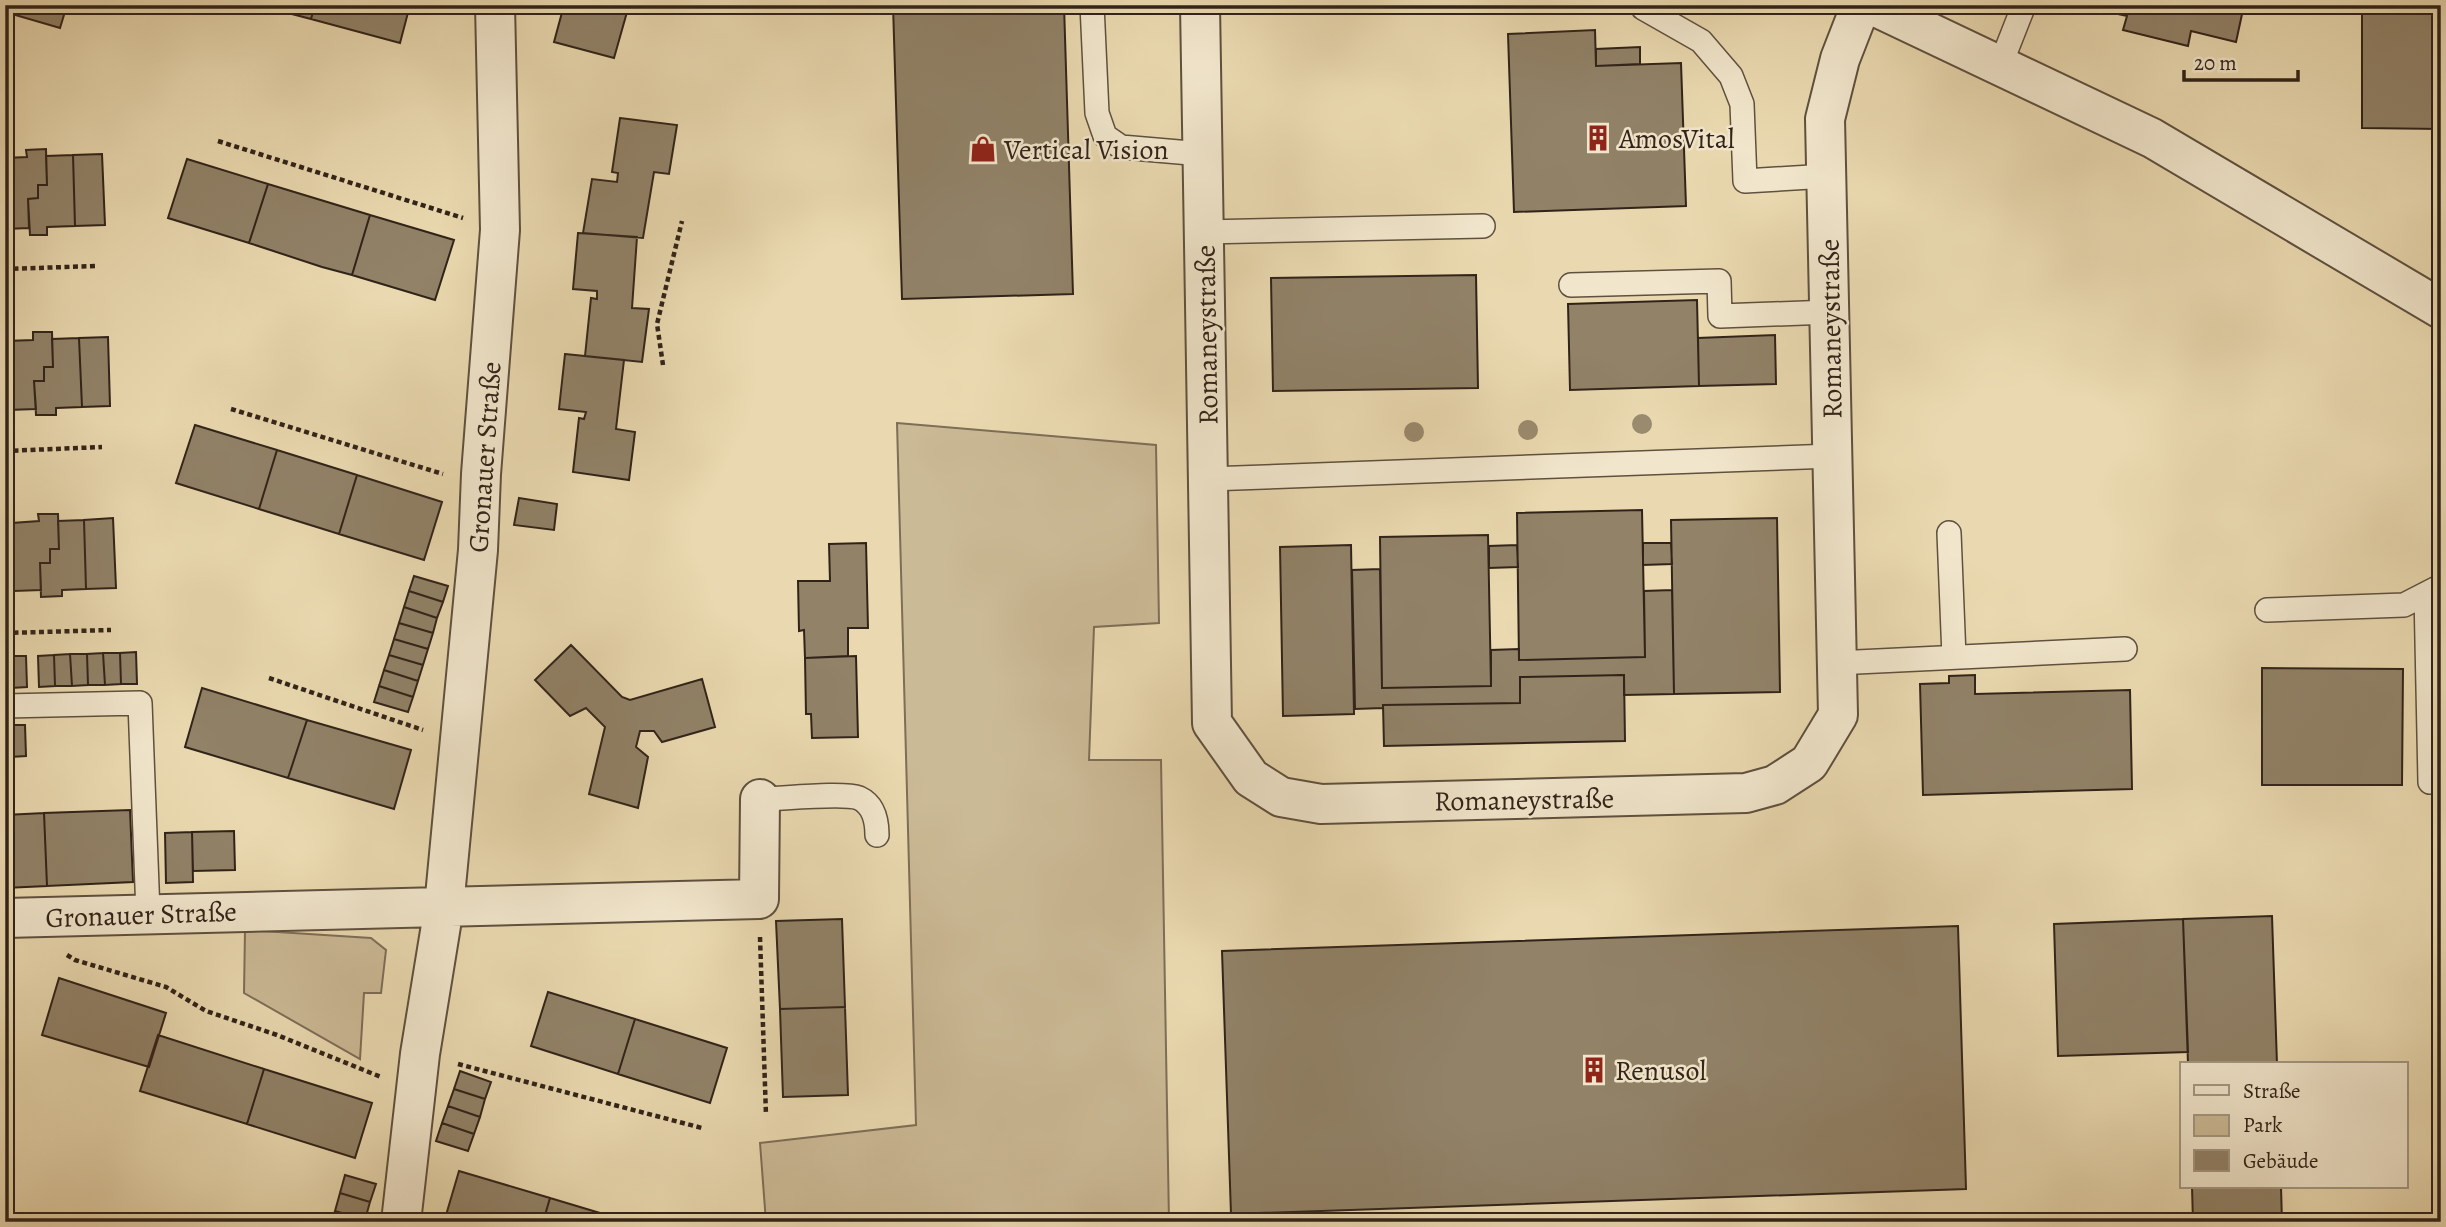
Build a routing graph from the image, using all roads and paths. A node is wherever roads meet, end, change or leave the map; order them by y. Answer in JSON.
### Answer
{"nodes":[{"id":1,"x":495,"y":5,"type":"edge"},
{"id":2,"x":1092,"y":5,"type":"edge"},
{"id":3,"x":1200,"y":5,"type":"edge"},
{"id":4,"x":1861,"y":5,"type":"edge"},
{"id":5,"x":1872,"y":5,"type":"edge"},
{"id":6,"x":2024,"y":5,"type":"edge"},
{"id":7,"x":1637,"y":6,"type":"edge"},
{"id":8,"x":2000,"y":66,"type":"junction"},
{"id":9,"x":218,"y":141,"type":"dead end"},
{"id":10,"x":1202,"y":153,"type":"junction"},
{"id":11,"x":1827,"y":176,"type":"junction"},
{"id":12,"x":682,"y":221,"type":"dead end"},
{"id":13,"x":1483,"y":226,"type":"dead end"},
{"id":14,"x":500,"y":230,"type":"junction"},
{"id":15,"x":1204,"y":232,"type":"junction"},
{"id":16,"x":96,"y":266,"type":"dead end"},
{"id":17,"x":5,"y":269,"type":"edge"},
{"id":18,"x":1571,"y":285,"type":"dead end"},
{"id":19,"x":2441,"y":309,"type":"edge"},
{"id":20,"x":1830,"y":312,"type":"junction"},
{"id":21,"x":663,"y":365,"type":"dead end"},
{"id":22,"x":231,"y":409,"type":"dead end"},
{"id":23,"x":102,"y":447,"type":"dead end"},
{"id":24,"x":5,"y":451,"type":"edge"},
{"id":25,"x":1832,"y":456,"type":"junction"},
{"id":26,"x":1208,"y":479,"type":"junction"},
{"id":27,"x":481,"y":485,"type":"junction"},
{"id":28,"x":1949,"y":533,"type":"dead end"},
{"id":29,"x":2433,"y":590,"type":"edge"},
{"id":30,"x":2267,"y":610,"type":"dead end"},
{"id":31,"x":111,"y":631,"type":"dead end"},
{"id":32,"x":5,"y":633,"type":"edge"},
{"id":33,"x":2124,"y":649,"type":"dead end"},
{"id":34,"x":1954,"y":657,"type":"junction"},
{"id":35,"x":1836,"y":663,"type":"junction"},
{"id":36,"x":270,"y":678,"type":"dead end"},
{"id":37,"x":5,"y":706,"type":"edge"},
{"id":38,"x":460,"y":743,"type":"junction"},
{"id":39,"x":2430,"y":782,"type":"dead end"},
{"id":40,"x":760,"y":799,"type":"joint"},
{"id":41,"x":877,"y":835,"type":"dead end"},
{"id":42,"x":759,"y":899,"type":"junction"},
{"id":43,"x":444,"y":907,"type":"junction"},
{"id":44,"x":148,"y":912,"type":"junction"},
{"id":45,"x":52,"y":916,"type":"junction"},
{"id":46,"x":5,"y":918,"type":"edge"},
{"id":47,"x":419,"y":1069,"type":"junction"},
{"id":48,"x":766,"y":1115,"type":"dead end"},
{"id":49,"x":702,"y":1128,"type":"dead end"},
{"id":50,"x":401,"y":1222,"type":"edge"}],
"edges":[{"from":1,"to":14,"type":"street","name":"Gronauer Straße"},
{"from":2,"to":10,"type":"lane"},
{"from":3,"to":10,"type":"street","name":"Romaneystraße"},
{"from":4,"to":11,"type":"street","name":"Romaneystraße"},
{"from":5,"to":8,"type":"street"},
{"from":6,"to":8,"type":"lane"},
{"from":7,"to":11,"type":"lane"},
{"from":8,"to":19,"type":"street"},
{"from":9,"to":14,"type":"path"},
{"from":10,"to":15,"type":"street","name":"Romaneystraße"},
{"from":11,"to":20,"type":"street","name":"Romaneystraße"},
{"from":12,"to":21,"type":"path"},
{"from":13,"to":15,"type":"lane"},
{"from":14,"to":27,"type":"street","name":"Gronauer Straße"},
{"from":15,"to":26,"type":"street","name":"Romaneystraße"},
{"from":16,"to":17,"type":"path"},
{"from":18,"to":20,"type":"lane"},
{"from":20,"to":25,"type":"street","name":"Romaneystraße"},
{"from":22,"to":27,"type":"path"},
{"from":23,"to":24,"type":"path"},
{"from":25,"to":26,"type":"lane"},
{"from":25,"to":35,"type":"street","name":"Romaneystraße"},
{"from":26,"to":35,"type":"street","name":"Romaneystraße"},
{"from":27,"to":38,"type":"street","name":"Gronauer Straße"},
{"from":28,"to":34,"type":"lane"},
{"from":29,"to":30,"type":"lane"},
{"from":29,"to":39,"type":"lane"},
{"from":31,"to":32,"type":"path"},
{"from":33,"to":34,"type":"lane"},
{"from":34,"to":35,"type":"lane"},
{"from":36,"to":38,"type":"path"},
{"from":37,"to":44,"type":"lane"},
{"from":38,"to":43,"type":"street","name":"Gronauer Straße"},
{"from":40,"to":41,"type":"lane"},
{"from":40,"to":42,"type":"street"},
{"from":42,"to":43,"type":"street","name":"Gronauer Straße"},
{"from":42,"to":48,"type":"path"},
{"from":43,"to":44,"type":"street","name":"Gronauer Straße"},
{"from":43,"to":47,"type":"street","name":"Gronauer Straße"},
{"from":44,"to":45,"type":"street","name":"Gronauer Straße"},
{"from":45,"to":46,"type":"street","name":"Gronauer Straße"},
{"from":45,"to":47,"type":"path"},
{"from":47,"to":49,"type":"path"},
{"from":47,"to":50,"type":"street","name":"Gronauer Straße"}]}
